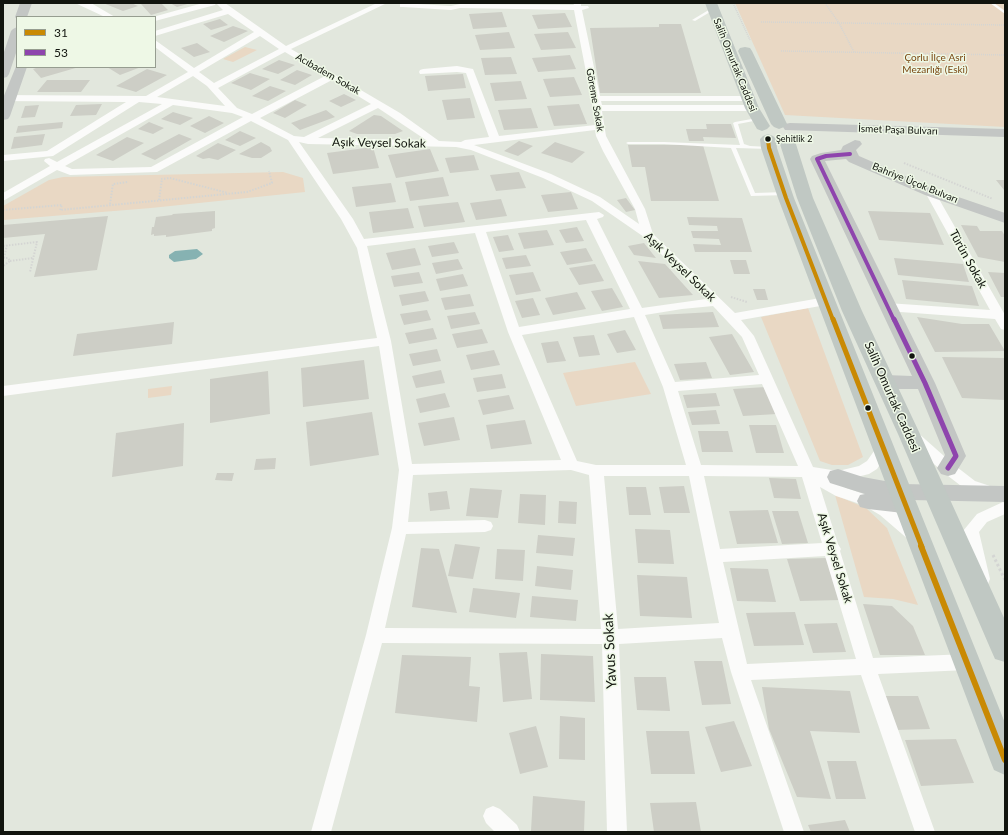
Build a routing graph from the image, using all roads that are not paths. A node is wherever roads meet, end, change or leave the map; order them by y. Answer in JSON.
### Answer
{"nodes":[{"id":1,"x":26,"y":3,"type":"edge"},
{"id":2,"x":78,"y":3,"type":"edge"},
{"id":3,"x":212,"y":3,"type":"edge"},
{"id":4,"x":220,"y":3,"type":"edge"},
{"id":5,"x":383,"y":3,"type":"edge"},
{"id":6,"x":423,"y":3,"type":"edge"},
{"id":7,"x":992,"y":3,"type":"edge"},
{"id":8,"x":397,"y":5,"type":"edge"},
{"id":9,"x":716,"y":5,"type":"edge"},
{"id":10,"x":460,"y":6,"type":"junction"},
{"id":11,"x":580,"y":6,"type":"edge"},
{"id":12,"x":367,"y":10,"type":"junction"},
{"id":13,"x":229,"y":11,"type":"junction"},
{"id":14,"x":1005,"y":13,"type":"edge"},
{"id":15,"x":21,"y":16,"type":"edge"},
{"id":16,"x":109,"y":16,"type":"edge"},
{"id":17,"x":730,"y":17,"type":"dead end"},
{"id":18,"x":156,"y":19,"type":"edge"},
{"id":19,"x":694,"y":20,"type":"dead end"},
{"id":20,"x":260,"y":32,"type":"junction"},
{"id":21,"x":16,"y":34,"type":"edge"},
{"id":22,"x":156,"y":34,"type":"edge"},
{"id":23,"x":739,"y":37,"type":"dead end"},
{"id":24,"x":156,"y":44,"type":"edge"},
{"id":25,"x":285,"y":49,"type":"junction"},
{"id":26,"x":4,"y":67,"type":"edge"},
{"id":27,"x":21,"y":68,"type":"edge"},
{"id":28,"x":194,"y":72,"type":"junction"},
{"id":29,"x":423,"y":72,"type":"dead end"},
{"id":30,"x":333,"y":76,"type":"junction"},
{"id":31,"x":213,"y":87,"type":"junction"},
{"id":32,"x":7,"y":98,"type":"edge"},
{"id":33,"x":142,"y":99,"type":"junction"},
{"id":34,"x":171,"y":102,"type":"junction"},
{"id":35,"x":597,"y":103,"type":"junction"},
{"id":36,"x":378,"y":104,"type":"junction"},
{"id":37,"x":234,"y":110,"type":"junction"},
{"id":38,"x":3,"y":116,"type":"edge"},
{"id":39,"x":251,"y":117,"type":"junction"},
{"id":40,"x":600,"y":127,"type":"junction"},
{"id":41,"x":769,"y":128,"type":"junction"},
{"id":42,"x":1005,"y":133,"type":"edge"},
{"id":43,"x":863,"y":136,"type":"junction"},
{"id":44,"x":298,"y":140,"type":"junction"},
{"id":45,"x":496,"y":140,"type":"junction"},
{"id":46,"x":1005,"y":142,"type":"edge"},
{"id":47,"x":628,"y":143,"type":"dead end"},
{"id":48,"x":437,"y":144,"type":"junction"},
{"id":49,"x":456,"y":144,"type":"junction"},
{"id":50,"x":733,"y":146,"type":"junction"},
{"id":51,"x":850,"y":154,"type":"junction"},
{"id":52,"x":41,"y":155,"type":"junction"},
{"id":53,"x":3,"y":158,"type":"edge"},
{"id":54,"x":57,"y":166,"type":"junction"},
{"id":55,"x":930,"y":192,"type":"junction"},
{"id":56,"x":785,"y":194,"type":"junction"},
{"id":57,"x":3,"y":198,"type":"edge"},
{"id":58,"x":615,"y":213,"type":"junction"},
{"id":59,"x":590,"y":216,"type":"junction"},
{"id":60,"x":1005,"y":218,"type":"edge"},
{"id":61,"x":480,"y":230,"type":"junction"},
{"id":62,"x":648,"y":235,"type":"junction"},
{"id":63,"x":361,"y":243,"type":"junction"},
{"id":64,"x":721,"y":298,"type":"junction"},
{"id":65,"x":826,"y":301,"type":"junction"},
{"id":66,"x":887,"y":307,"type":"junction"},
{"id":67,"x":638,"y":312,"type":"junction"},
{"id":68,"x":999,"y":315,"type":"junction"},
{"id":69,"x":731,"y":318,"type":"junction"},
{"id":70,"x":1005,"y":326,"type":"edge"},
{"id":71,"x":514,"y":332,"type":"junction"},
{"id":72,"x":385,"y":341,"type":"junction"},
{"id":73,"x":767,"y":379,"type":"junction"},
{"id":74,"x":885,"y":382,"type":"junction"},
{"id":75,"x":925,"y":382,"type":"junction"},
{"id":76,"x":670,"y":387,"type":"junction"},
{"id":77,"x":3,"y":390,"type":"edge"},
{"id":78,"x":909,"y":434,"type":"junction"},
{"id":79,"x":884,"y":448,"type":"junction"},
{"id":80,"x":571,"y":465,"type":"junction"},
{"id":81,"x":948,"y":468,"type":"junction"},
{"id":82,"x":406,"y":470,"type":"junction"},
{"id":83,"x":695,"y":470,"type":"junction"},
{"id":84,"x":596,"y":471,"type":"junction"},
{"id":85,"x":808,"y":472,"type":"junction"},
{"id":86,"x":838,"y":476,"type":"junction"},
{"id":87,"x":904,"y":499,"type":"junction"},
{"id":88,"x":937,"y":499,"type":"junction"},
{"id":89,"x":1002,"y":500,"type":"edge"},
{"id":90,"x":868,"y":501,"type":"junction"},
{"id":91,"x":486,"y":526,"type":"dead end"},
{"id":92,"x":400,"y":528,"type":"junction"},
{"id":93,"x":919,"y":539,"type":"junction"},
{"id":94,"x":833,"y":549,"type":"junction"},
{"id":95,"x":713,"y":556,"type":"junction"},
{"id":96,"x":992,"y":622,"type":"junction"},
{"id":97,"x":729,"y":630,"type":"junction"},
{"id":98,"x":375,"y":635,"type":"junction"},
{"id":99,"x":610,"y":637,"type":"junction"},
{"id":100,"x":1005,"y":650,"type":"edge"},
{"id":101,"x":967,"y":662,"type":"junction"},
{"id":102,"x":867,"y":667,"type":"junction"},
{"id":103,"x":740,"y":672,"type":"junction"},
{"id":104,"x":1005,"y":760,"type":"edge"},
{"id":105,"x":494,"y":816,"type":"dead end"},
{"id":106,"x":321,"y":832,"type":"edge"},
{"id":107,"x":510,"y":832,"type":"edge"},
{"id":108,"x":617,"y":832,"type":"edge"},
{"id":109,"x":794,"y":832,"type":"edge"},
{"id":110,"x":924,"y":832,"type":"edge"}],
"edges":[{"from":1,"to":15,"type":"street"},
{"from":2,"to":16,"type":"street"},
{"from":3,"to":18,"type":"street"},
{"from":4,"to":13,"type":"street","name":"Acıbadem Sokak"},
{"from":5,"to":12,"type":"street"},
{"from":6,"to":10,"type":"street"},
{"from":7,"to":14,"type":"lane"},
{"from":8,"to":10,"type":"street"},
{"from":8,"to":12,"type":"street"},
{"from":9,"to":17,"type":"main road","name":"Salih Omurtak Caddesi"},
{"from":9,"to":19,"type":"lane"},
{"from":9,"to":41,"type":"main road","name":"Salih Omurtak Caddesi"},
{"from":10,"to":11,"type":"street"},
{"from":11,"to":35,"type":"street","name":"Göreme Sokak"},
{"from":12,"to":25,"type":"street"},
{"from":13,"to":20,"type":"street","name":"Acıbadem Sokak"},
{"from":13,"to":22,"type":"street"},
{"from":20,"to":25,"type":"street","name":"Acıbadem Sokak"},
{"from":20,"to":28,"type":"street"},
{"from":21,"to":26,"type":"street"},
{"from":23,"to":41,"type":"main road","name":"Salih Omurtak Caddesi"},
{"from":24,"to":28,"type":"street"},
{"from":25,"to":30,"type":"street","name":"Acıbadem Sokak"},
{"from":25,"to":31,"type":"street"},
{"from":27,"to":32,"type":"street"},
{"from":28,"to":31,"type":"street"},
{"from":28,"to":33,"type":"street"},
{"from":29,"to":45,"type":"street"},
{"from":30,"to":36,"type":"street","name":"Acıbadem Sokak"},
{"from":30,"to":39,"type":"street"},
{"from":31,"to":37,"type":"street"},
{"from":32,"to":33,"type":"street","name":"Aşık Veysel Sokak"},
{"from":32,"to":38,"type":"street"},
{"from":33,"to":34,"type":"street","name":"Aşık Veysel Sokak"},
{"from":33,"to":52,"type":"street"},
{"from":34,"to":37,"type":"street","name":"Aşık Veysel Sokak"},
{"from":34,"to":54,"type":"street"},
{"from":35,"to":40,"type":"street","name":"Göreme Sokak"},
{"from":35,"to":41,"type":"street"},
{"from":36,"to":44,"type":"street"},
{"from":36,"to":48,"type":"street","name":"Acıbadem Sokak"},
{"from":37,"to":39,"type":"street","name":"Aşık Veysel Sokak"},
{"from":39,"to":44,"type":"street","name":"Aşık Veysel Sokak"},
{"from":39,"to":54,"type":"street"},
{"from":40,"to":45,"type":"street"},
{"from":40,"to":62,"type":"street","name":"Göreme Sokak"},
{"from":41,"to":42,"type":"street","name":"İsmet Paşa Bulvarı"},
{"from":41,"to":43,"type":"street","name":"İsmet Paşa Bulvarı"},
{"from":41,"to":50,"type":"lane"},
{"from":41,"to":56,"type":"main road","name":"Salih Omurtak Caddesi"},
{"from":41,"to":74,"type":"main road","name":"Salih Omurtak Caddesi"},
{"from":43,"to":46,"type":"street","name":"İsmet Paşa Bulvarı"},
{"from":43,"to":51,"type":"street"},
{"from":44,"to":48,"type":"street","name":"Aşık Veysel Sokak"},
{"from":44,"to":63,"type":"street"},
{"from":45,"to":49,"type":"street"},
{"from":47,"to":50,"type":"lane"},
{"from":48,"to":49,"type":"street","name":"Aşık Veysel Sokak"},
{"from":49,"to":58,"type":"street","name":"Aşık Veysel Sokak"},
{"from":50,"to":56,"type":"lane"},
{"from":51,"to":55,"type":"street","name":"Bahriye Üçok Bulvarı"},
{"from":51,"to":66,"type":"street"},
{"from":52,"to":53,"type":"street"},
{"from":52,"to":54,"type":"street"},
{"from":54,"to":57,"type":"street"},
{"from":55,"to":60,"type":"street","name":"Bahriye Üçok Bulvarı"},
{"from":55,"to":68,"type":"street","name":"Türün Sokak"},
{"from":56,"to":65,"type":"main road","name":"Salih Omurtak Caddesi"},
{"from":58,"to":59,"type":"street"},
{"from":58,"to":62,"type":"street","name":"Aşık Veysel Sokak"},
{"from":59,"to":61,"type":"street"},
{"from":59,"to":67,"type":"street"},
{"from":61,"to":63,"type":"street"},
{"from":61,"to":71,"type":"street"},
{"from":62,"to":64,"type":"street","name":"Aşık Veysel Sokak"},
{"from":63,"to":72,"type":"street"},
{"from":64,"to":67,"type":"street"},
{"from":64,"to":69,"type":"street","name":"Aşık Veysel Sokak"},
{"from":65,"to":69,"type":"street"},
{"from":65,"to":79,"type":"main road","name":"Salih Omurtak Caddesi"},
{"from":66,"to":68,"type":"street"},
{"from":66,"to":75,"type":"street"},
{"from":67,"to":71,"type":"street"},
{"from":67,"to":76,"type":"street"},
{"from":68,"to":70,"type":"street","name":"Türün Sokak"},
{"from":69,"to":73,"type":"street","name":"Aşık Veysel Sokak"},
{"from":71,"to":80,"type":"street"},
{"from":72,"to":77,"type":"street"},
{"from":72,"to":82,"type":"street"},
{"from":73,"to":76,"type":"street"},
{"from":73,"to":85,"type":"street","name":"Aşık Veysel Sokak"},
{"from":74,"to":75,"type":"street"},
{"from":74,"to":78,"type":"main road","name":"Salih Omurtak Caddesi"},
{"from":75,"to":81,"type":"street"},
{"from":76,"to":83,"type":"street"},
{"from":78,"to":81,"type":"street"},
{"from":78,"to":88,"type":"main road","name":"Salih Omurtak Caddesi"},
{"from":79,"to":86,"type":"street"},
{"from":79,"to":87,"type":"main road","name":"Salih Omurtak Caddesi"},
{"from":80,"to":82,"type":"street"},
{"from":80,"to":84,"type":"street"},
{"from":81,"to":89,"type":"street"},
{"from":82,"to":92,"type":"street"},
{"from":83,"to":84,"type":"street"},
{"from":83,"to":85,"type":"street"},
{"from":83,"to":95,"type":"street"},
{"from":84,"to":99,"type":"street","name":"Yavus Sokak"},
{"from":85,"to":86,"type":"street"},
{"from":85,"to":90,"type":"street"},
{"from":85,"to":94,"type":"street","name":"Aşık Veysel Sokak"},
{"from":86,"to":87,"type":"street"},
{"from":87,"to":88,"type":"street"},
{"from":87,"to":90,"type":"street"},
{"from":87,"to":93,"type":"main road","name":"Salih Omurtak Caddesi"},
{"from":88,"to":89,"type":"street"},
{"from":88,"to":96,"type":"main road","name":"Salih Omurtak Caddesi"},
{"from":89,"to":96,"type":"street"},
{"from":90,"to":93,"type":"street"},
{"from":91,"to":92,"type":"street"},
{"from":92,"to":98,"type":"street"},
{"from":93,"to":101,"type":"main road","name":"Salih Omurtak Caddesi"},
{"from":94,"to":95,"type":"street"},
{"from":94,"to":102,"type":"street","name":"Aşık Veysel Sokak"},
{"from":95,"to":97,"type":"street"},
{"from":96,"to":100,"type":"main road","name":"Salih Omurtak Caddesi"},
{"from":97,"to":99,"type":"street"},
{"from":97,"to":103,"type":"street"},
{"from":98,"to":99,"type":"street"},
{"from":98,"to":106,"type":"street"},
{"from":99,"to":108,"type":"street","name":"Yavus Sokak"},
{"from":101,"to":102,"type":"street"},
{"from":101,"to":104,"type":"main road","name":"Salih Omurtak Caddesi"},
{"from":102,"to":103,"type":"street"},
{"from":102,"to":110,"type":"street","name":"Aşık Veysel Sokak"},
{"from":103,"to":109,"type":"street"},
{"from":105,"to":107,"type":"street"}]}
